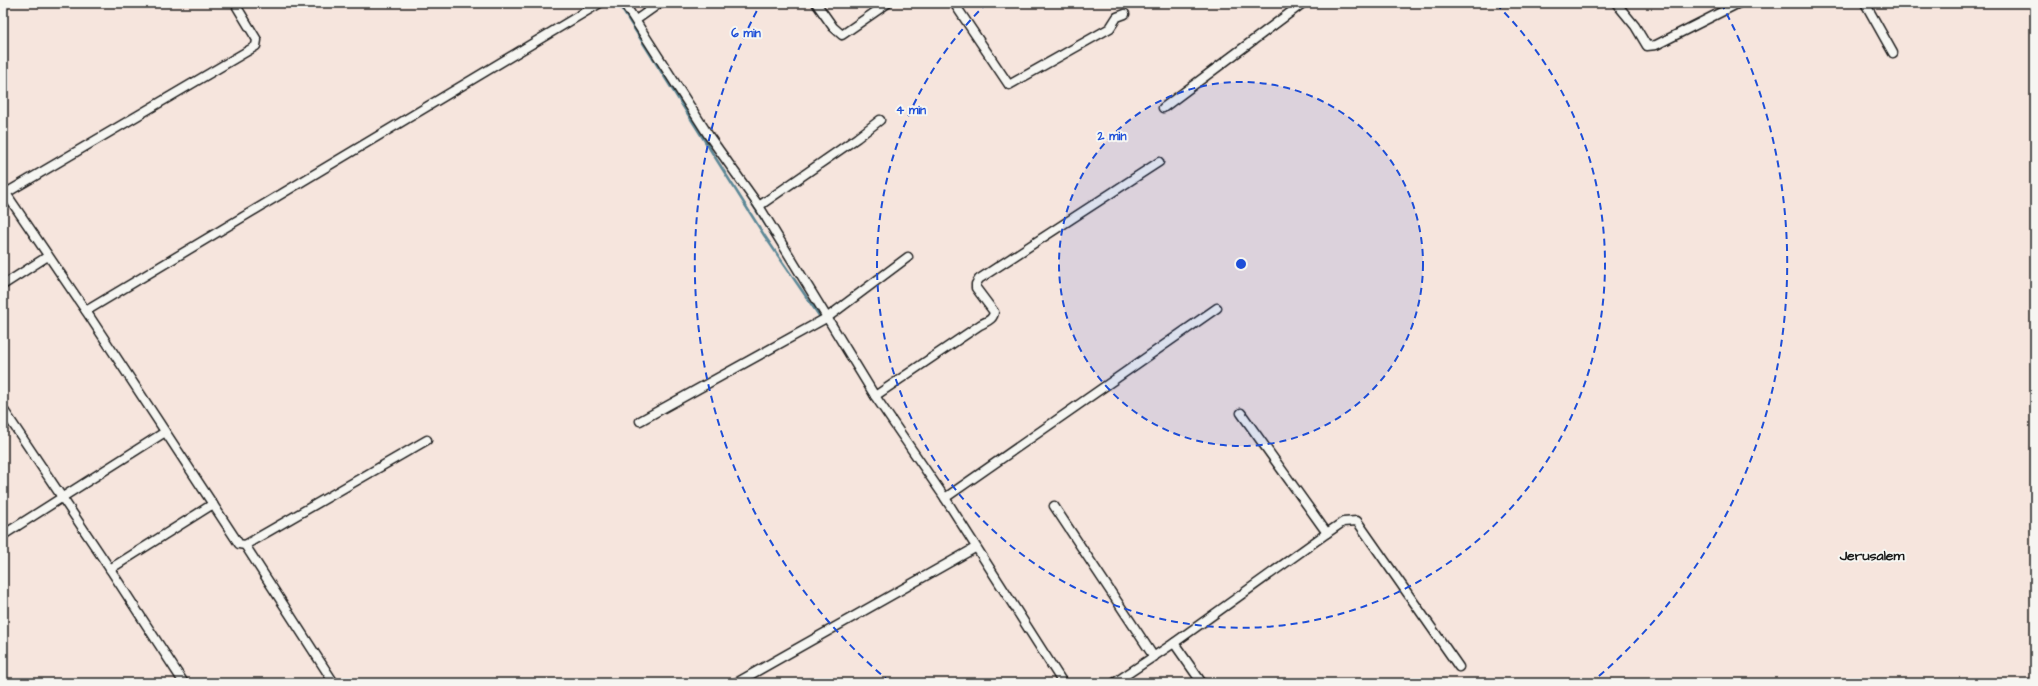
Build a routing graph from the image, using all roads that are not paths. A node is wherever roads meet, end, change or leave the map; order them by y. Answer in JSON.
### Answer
{"nodes":[{"id":1,"x":237,"y":3,"type":"edge"},
{"id":2,"x":600,"y":3,"type":"edge"},
{"id":3,"x":624,"y":3,"type":"edge"},
{"id":4,"x":660,"y":3,"type":"edge"},
{"id":5,"x":816,"y":3,"type":"edge"},
{"id":6,"x":888,"y":3,"type":"edge"},
{"id":7,"x":954,"y":3,"type":"edge"},
{"id":8,"x":1303,"y":3,"type":"edge"},
{"id":9,"x":1616,"y":3,"type":"edge"},
{"id":10,"x":1739,"y":3,"type":"edge"},
{"id":11,"x":1865,"y":3,"type":"edge"},
{"id":12,"x":1124,"y":14,"type":"dead end"},
{"id":13,"x":636,"y":20,"type":"junction"},
{"id":14,"x":1894,"y":53,"type":"dead end"},
{"id":15,"x":1163,"y":108,"type":"dead end"},
{"id":16,"x":880,"y":120,"type":"dead end"},
{"id":17,"x":1159,"y":162,"type":"dead end"},
{"id":18,"x":4,"y":191,"type":"edge"},
{"id":19,"x":758,"y":206,"type":"junction"},
{"id":20,"x":48,"y":256,"type":"junction"},
{"id":21,"x":908,"y":257,"type":"dead end"},
{"id":22,"x":3,"y":285,"type":"edge"},
{"id":23,"x":1217,"y":308,"type":"dead end"},
{"id":24,"x":86,"y":310,"type":"junction"},
{"id":25,"x":828,"y":317,"type":"junction"},
{"id":26,"x":875,"y":396,"type":"junction"},
{"id":27,"x":3,"y":408,"type":"edge"},
{"id":28,"x":1241,"y":413,"type":"dead end"},
{"id":29,"x":640,"y":421,"type":"dead end"},
{"id":30,"x":165,"y":432,"type":"junction"},
{"id":31,"x":427,"y":440,"type":"dead end"},
{"id":32,"x":62,"y":496,"type":"junction"},
{"id":33,"x":945,"y":498,"type":"junction"},
{"id":34,"x":213,"y":504,"type":"junction"},
{"id":35,"x":1054,"y":506,"type":"dead end"},
{"id":36,"x":1327,"y":533,"type":"junction"},
{"id":37,"x":3,"y":535,"type":"edge"},
{"id":38,"x":245,"y":545,"type":"junction"},
{"id":39,"x":976,"y":548,"type":"junction"},
{"id":40,"x":110,"y":569,"type":"junction"},
{"id":41,"x":1174,"y":643,"type":"junction"},
{"id":42,"x":1154,"y":657,"type":"junction"},
{"id":43,"x":1458,"y":667,"type":"dead end"},
{"id":44,"x":183,"y":683,"type":"edge"},
{"id":45,"x":334,"y":683,"type":"edge"},
{"id":46,"x":736,"y":683,"type":"edge"},
{"id":47,"x":1063,"y":683,"type":"edge"},
{"id":48,"x":1114,"y":683,"type":"edge"},
{"id":49,"x":1202,"y":683,"type":"edge"}],
"edges":[{"from":1,"to":18,"type":"street"},
{"from":2,"to":24,"type":"street"},
{"from":3,"to":13,"type":"street"},
{"from":4,"to":13,"type":"street"},
{"from":5,"to":6,"type":"street"},
{"from":7,"to":12,"type":"street"},
{"from":8,"to":15,"type":"street"},
{"from":9,"to":10,"type":"street"},
{"from":11,"to":14,"type":"street"},
{"from":13,"to":19,"type":"street"},
{"from":16,"to":19,"type":"street"},
{"from":17,"to":26,"type":"street"},
{"from":18,"to":20,"type":"street"},
{"from":19,"to":25,"type":"street"},
{"from":20,"to":22,"type":"street"},
{"from":20,"to":24,"type":"street"},
{"from":21,"to":25,"type":"street"},
{"from":23,"to":33,"type":"street"},
{"from":24,"to":30,"type":"street"},
{"from":25,"to":26,"type":"street"},
{"from":25,"to":29,"type":"street"},
{"from":26,"to":33,"type":"street"},
{"from":27,"to":32,"type":"street"},
{"from":28,"to":36,"type":"street"},
{"from":30,"to":32,"type":"street"},
{"from":30,"to":34,"type":"street"},
{"from":31,"to":38,"type":"street"},
{"from":32,"to":37,"type":"street"},
{"from":32,"to":40,"type":"street"},
{"from":33,"to":39,"type":"street"},
{"from":34,"to":38,"type":"street"},
{"from":34,"to":40,"type":"street"},
{"from":35,"to":42,"type":"street"},
{"from":36,"to":41,"type":"street"},
{"from":36,"to":43,"type":"street"},
{"from":38,"to":45,"type":"street"},
{"from":39,"to":46,"type":"street"},
{"from":39,"to":47,"type":"street"},
{"from":40,"to":44,"type":"street"},
{"from":41,"to":42,"type":"street"},
{"from":41,"to":49,"type":"street"},
{"from":42,"to":48,"type":"street"}]}
